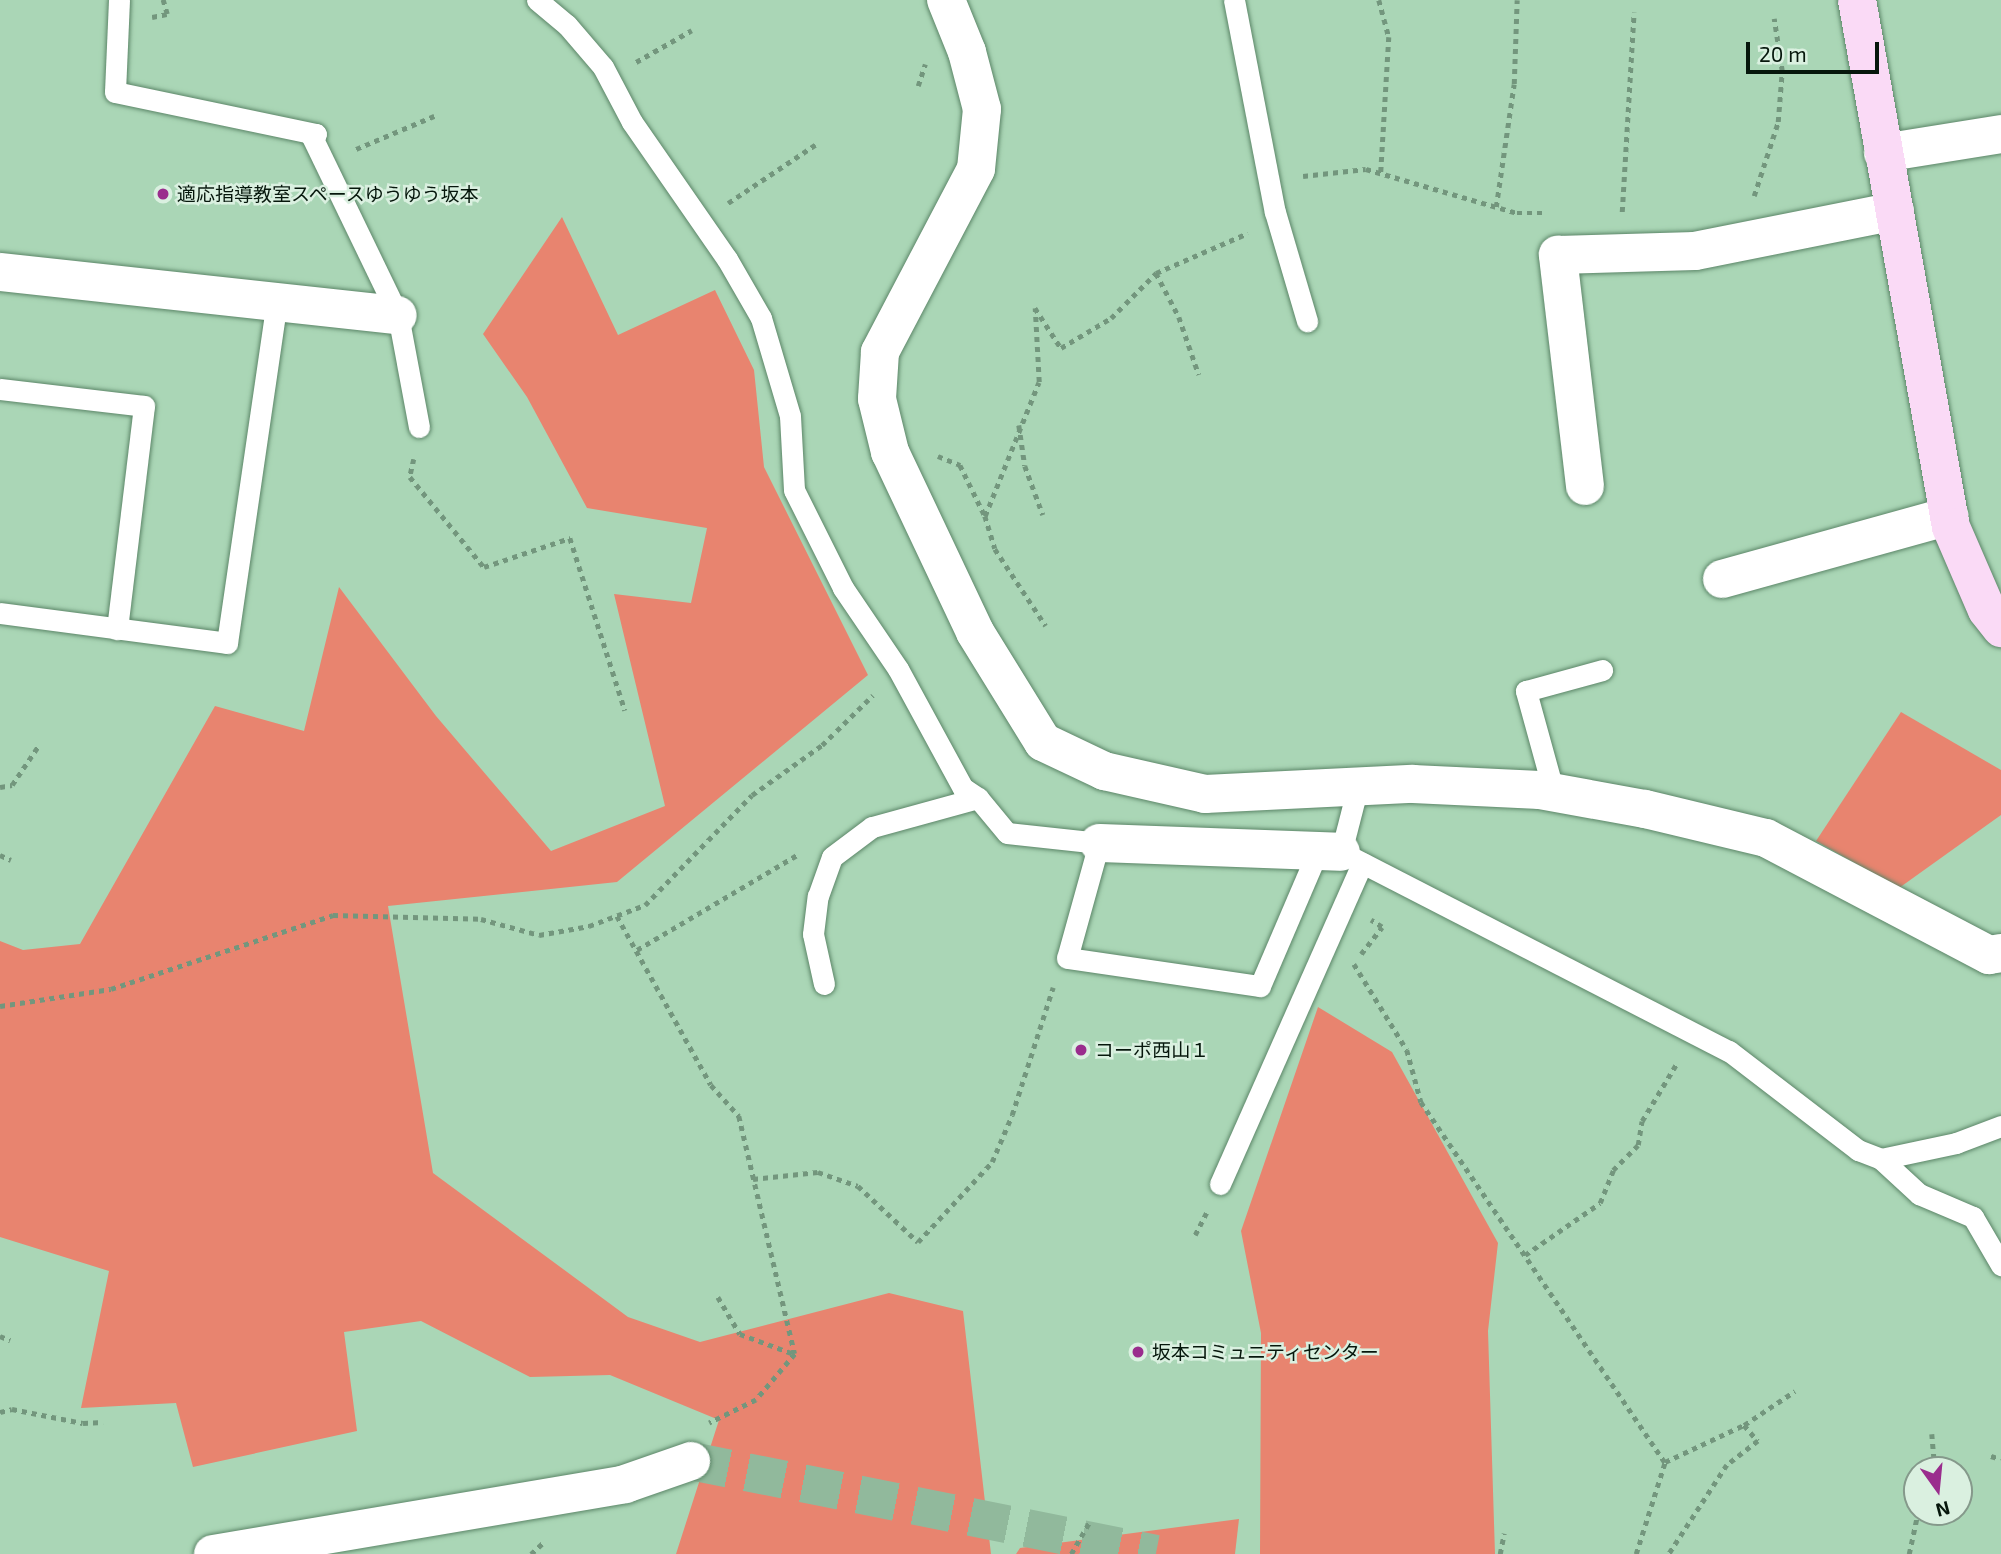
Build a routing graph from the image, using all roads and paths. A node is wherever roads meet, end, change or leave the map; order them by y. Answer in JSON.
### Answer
{"nodes":[{"id":1,"x":119,"y":0,"type":"edge"},
{"id":2,"x":537,"y":0,"type":"edge"},
{"id":3,"x":946,"y":0,"type":"edge"},
{"id":4,"x":1234,"y":0,"type":"edge"},
{"id":5,"x":1379,"y":0,"type":"edge"},
{"id":6,"x":1517,"y":0,"type":"edge"},
{"id":7,"x":1857,"y":0,"type":"edge"},
{"id":8,"x":1634,"y":12,"type":"dead end"},
{"id":9,"x":1774,"y":19,"type":"dead end"},
{"id":10,"x":692,"y":30,"type":"dead end"},
{"id":11,"x":608,"y":78,"type":"junction"},
{"id":12,"x":434,"y":116,"type":"dead end"},
{"id":13,"x":2001,"y":134,"type":"edge"},
{"id":14,"x":312,"y":137,"type":"junction"},
{"id":15,"x":815,"y":145,"type":"dead end"},
{"id":16,"x":1883,"y":153,"type":"junction"},
{"id":17,"x":1381,"y":173,"type":"junction"},
{"id":18,"x":1496,"y":207,"type":"junction"},
{"id":19,"x":1895,"y":211,"type":"junction"},
{"id":20,"x":1622,"y":212,"type":"junction"},
{"id":21,"x":1556,"y":213,"type":"dead end"},
{"id":22,"x":1609,"y":213,"type":"dead end"},
{"id":23,"x":1277,"y":216,"type":"junction"},
{"id":24,"x":1634,"y":219,"type":"dead end"},
{"id":25,"x":702,"y":222,"type":"junction"},
{"id":26,"x":1744,"y":241,"type":"junction"},
{"id":27,"x":0,"y":272,"type":"edge"},
{"id":28,"x":1156,"y":273,"type":"junction"},
{"id":29,"x":277,"y":302,"type":"junction"},
{"id":30,"x":398,"y":315,"type":"junction"},
{"id":31,"x":1307,"y":321,"type":"dead end"},
{"id":32,"x":1199,"y":375,"type":"dead end"},
{"id":33,"x":0,"y":389,"type":"edge"},
{"id":34,"x":1019,"y":425,"type":"junction"},
{"id":35,"x":419,"y":427,"type":"joint"},
{"id":36,"x":890,"y":452,"type":"junction"},
{"id":37,"x":1585,"y":486,"type":"dead end"},
{"id":38,"x":1043,"y":515,"type":"dead end"},
{"id":39,"x":985,"y":516,"type":"junction"},
{"id":40,"x":1949,"y":516,"type":"junction"},
{"id":41,"x":1722,"y":579,"type":"dead end"},
{"id":42,"x":0,"y":613,"type":"edge"},
{"id":43,"x":1046,"y":626,"type":"dead end"},
{"id":44,"x":2001,"y":628,"type":"edge"},
{"id":45,"x":117,"y":629,"type":"junction"},
{"id":46,"x":898,"y":669,"type":"junction"},
{"id":47,"x":1602,"y":670,"type":"dead end"},
{"id":48,"x":625,"y":710,"type":"dead end"},
{"id":49,"x":39,"y":745,"type":"dead end"},
{"id":50,"x":1358,"y":786,"type":"junction"},
{"id":51,"x":0,"y":787,"type":"edge"},
{"id":52,"x":1554,"y":793,"type":"junction"},
{"id":53,"x":978,"y":798,"type":"junction"},
{"id":54,"x":1099,"y":844,"type":"junction"},
{"id":55,"x":806,"y":849,"type":"dead end"},
{"id":56,"x":0,"y":855,"type":"edge"},
{"id":57,"x":1340,"y":855,"type":"junction"},
{"id":58,"x":11,"y":860,"type":"dead end"},
{"id":59,"x":1344,"y":901,"type":"junction"},
{"id":60,"x":618,"y":916,"type":"junction"},
{"id":61,"x":637,"y":950,"type":"junction"},
{"id":62,"x":2001,"y":953,"type":"edge"},
{"id":63,"x":1067,"y":958,"type":"junction"},
{"id":64,"x":824,"y":984,"type":"dead end"},
{"id":65,"x":0,"y":1006,"type":"edge"},
{"id":66,"x":1694,"y":1034,"type":"junction"},
{"id":67,"x":2001,"y":1126,"type":"edge"},
{"id":68,"x":1881,"y":1159,"type":"junction"},
{"id":69,"x":753,"y":1179,"type":"junction"},
{"id":70,"x":1220,"y":1184,"type":"dead end"},
{"id":71,"x":1525,"y":1255,"type":"junction"},
{"id":72,"x":2001,"y":1265,"type":"edge"},
{"id":73,"x":718,"y":1297,"type":"dead end"},
{"id":74,"x":0,"y":1336,"type":"edge"},
{"id":75,"x":10,"y":1340,"type":"dead end"},
{"id":76,"x":794,"y":1354,"type":"junction"},
{"id":77,"x":1795,"y":1391,"type":"dead end"},
{"id":78,"x":0,"y":1412,"type":"edge"},
{"id":79,"x":103,"y":1422,"type":"dead end"},
{"id":80,"x":1744,"y":1425,"type":"junction"},
{"id":81,"x":1932,"y":1434,"type":"dead end"},
{"id":82,"x":696,"y":1444,"type":"joint"},
{"id":83,"x":1934,"y":1456,"type":"edge"},
{"id":84,"x":1991,"y":1456,"type":"dead end"},
{"id":85,"x":2001,"y":1459,"type":"edge"},
{"id":86,"x":1665,"y":1462,"type":"junction"},
{"id":87,"x":1091,"y":1520,"type":"dead end"},
{"id":88,"x":1916,"y":1526,"type":"edge"},
{"id":89,"x":1504,"y":1533,"type":"dead end"},
{"id":90,"x":213,"y":1554,"type":"edge"},
{"id":91,"x":1071,"y":1554,"type":"edge"},
{"id":92,"x":1500,"y":1554,"type":"edge"},
{"id":93,"x":1636,"y":1554,"type":"edge"},
{"id":94,"x":1669,"y":1554,"type":"edge"},
{"id":95,"x":1909,"y":1554,"type":"edge"}],
"edges":[{"from":1,"to":14,"type":"lane"},
{"from":2,"to":11,"type":"lane"},
{"from":3,"to":36,"type":"street"},
{"from":4,"to":23,"type":"lane"},
{"from":5,"to":17,"type":"path"},
{"from":6,"to":18,"type":"path"},
{"from":7,"to":16,"type":"street"},
{"from":8,"to":20,"type":"path"},
{"from":9,"to":26,"type":"path"},
{"from":10,"to":11,"type":"path"},
{"from":11,"to":25,"type":"lane"},
{"from":12,"to":14,"type":"path"},
{"from":13,"to":16,"type":"street"},
{"from":14,"to":30,"type":"lane"},
{"from":15,"to":25,"type":"path"},
{"from":16,"to":19,"type":"street"},
{"from":17,"to":18,"type":"path"},
{"from":17,"to":23,"type":"path"},
{"from":18,"to":21,"type":"path"},
{"from":19,"to":26,"type":"street"},
{"from":19,"to":40,"type":"street"},
{"from":20,"to":22,"type":"path"},
{"from":20,"to":24,"type":"path"},
{"from":23,"to":28,"type":"path"},
{"from":23,"to":31,"type":"lane"},
{"from":25,"to":46,"type":"lane"},
{"from":26,"to":37,"type":"street"},
{"from":27,"to":29,"type":"street"},
{"from":28,"to":32,"type":"path"},
{"from":28,"to":34,"type":"path"},
{"from":29,"to":30,"type":"street"},
{"from":29,"to":45,"type":"lane"},
{"from":30,"to":35,"type":"lane"},
{"from":33,"to":45,"type":"lane"},
{"from":34,"to":38,"type":"path"},
{"from":34,"to":39,"type":"path"},
{"from":35,"to":48,"type":"path"},
{"from":36,"to":39,"type":"path"},
{"from":36,"to":50,"type":"street"},
{"from":39,"to":43,"type":"path"},
{"from":40,"to":41,"type":"street"},
{"from":40,"to":44,"type":"street"},
{"from":42,"to":45,"type":"lane"},
{"from":46,"to":53,"type":"lane"},
{"from":46,"to":60,"type":"path"},
{"from":47,"to":52,"type":"lane"},
{"from":49,"to":51,"type":"path"},
{"from":50,"to":52,"type":"street"},
{"from":50,"to":57,"type":"lane"},
{"from":52,"to":62,"type":"street"},
{"from":53,"to":54,"type":"lane"},
{"from":53,"to":64,"type":"lane"},
{"from":54,"to":57,"type":"street"},
{"from":54,"to":63,"type":"lane"},
{"from":55,"to":61,"type":"path"},
{"from":56,"to":58,"type":"path"},
{"from":57,"to":59,"type":"lane"},
{"from":57,"to":63,"type":"lane"},
{"from":57,"to":66,"type":"lane"},
{"from":59,"to":70,"type":"lane"},
{"from":59,"to":71,"type":"path"},
{"from":60,"to":61,"type":"path"},
{"from":60,"to":65,"type":"path"},
{"from":61,"to":69,"type":"path"},
{"from":63,"to":69,"type":"path"},
{"from":66,"to":68,"type":"lane"},
{"from":66,"to":71,"type":"path"},
{"from":67,"to":68,"type":"lane"},
{"from":68,"to":72,"type":"lane"},
{"from":69,"to":76,"type":"path"},
{"from":71,"to":86,"type":"path"},
{"from":73,"to":76,"type":"path"},
{"from":74,"to":75,"type":"path"},
{"from":76,"to":82,"type":"path"},
{"from":77,"to":80,"type":"path"},
{"from":78,"to":79,"type":"path"},
{"from":80,"to":86,"type":"path"},
{"from":80,"to":94,"type":"path"},
{"from":81,"to":83,"type":"path"},
{"from":82,"to":90,"type":"street"},
{"from":84,"to":85,"type":"path"},
{"from":86,"to":93,"type":"path"},
{"from":87,"to":91,"type":"path"},
{"from":88,"to":95,"type":"path"},
{"from":89,"to":92,"type":"path"}]}
